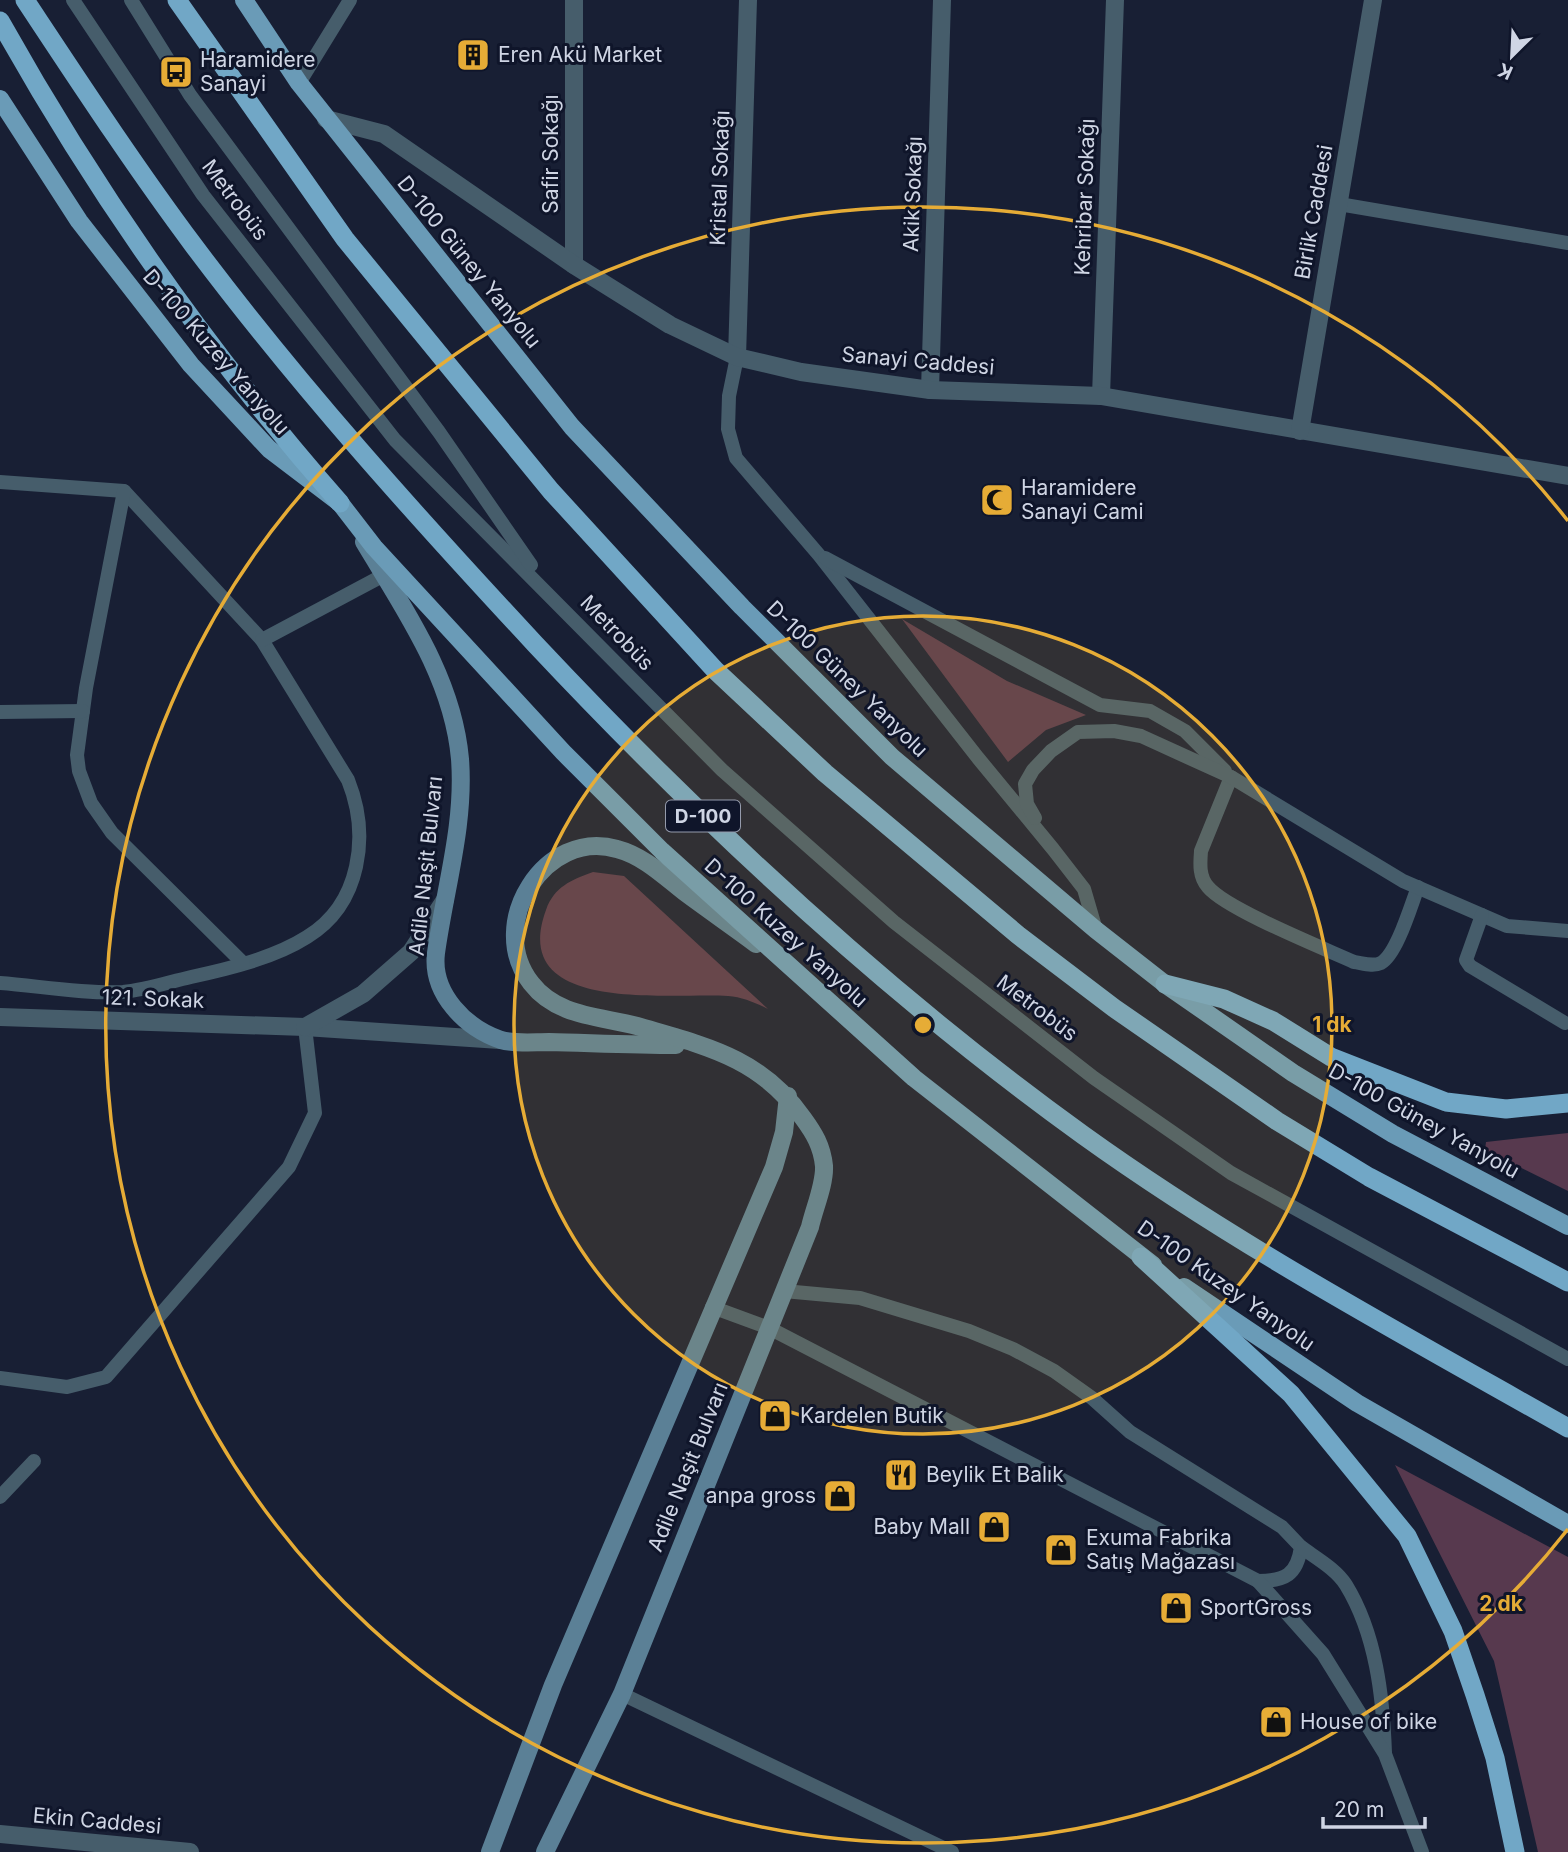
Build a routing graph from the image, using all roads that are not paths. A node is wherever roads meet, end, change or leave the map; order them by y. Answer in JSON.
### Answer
{"nodes":[{"id":1,"x":25,"y":0,"type":"edge"},
{"id":2,"x":73,"y":0,"type":"edge"},
{"id":3,"x":131,"y":0,"type":"edge"},
{"id":4,"x":177,"y":0,"type":"edge"},
{"id":5,"x":244,"y":0,"type":"edge"},
{"id":6,"x":350,"y":0,"type":"edge"},
{"id":7,"x":574,"y":0,"type":"edge"},
{"id":8,"x":748,"y":0,"type":"edge"},
{"id":9,"x":942,"y":0,"type":"edge"},
{"id":10,"x":1115,"y":0,"type":"edge"},
{"id":11,"x":1373,"y":0,"type":"edge"},
{"id":12,"x":0,"y":21,"type":"edge"},
{"id":13,"x":299,"y":83,"type":"junction"},
{"id":14,"x":0,"y":99,"type":"edge"},
{"id":15,"x":326,"y":119,"type":"junction"},
{"id":16,"x":1339,"y":204,"type":"junction"},
{"id":17,"x":1568,"y":243,"type":"edge"},
{"id":18,"x":573,"y":265,"type":"junction"},
{"id":19,"x":737,"y":358,"type":"junction"},
{"id":20,"x":930,"y":390,"type":"junction"},
{"id":21,"x":1101,"y":396,"type":"junction"},
{"id":22,"x":1300,"y":431,"type":"junction"},
{"id":23,"x":1568,"y":476,"type":"edge"},
{"id":24,"x":0,"y":482,"type":"edge"},
{"id":25,"x":124,"y":491,"type":"junction"},
{"id":26,"x":340,"y":503,"type":"junction"},
{"id":27,"x":819,"y":555,"type":"junction"},
{"id":28,"x":384,"y":575,"type":"junction"},
{"id":29,"x":551,"y":595,"type":"junction"},
{"id":30,"x":262,"y":640,"type":"junction"},
{"id":31,"x":83,"y":711,"type":"junction"},
{"id":32,"x":0,"y":712,"type":"edge"},
{"id":33,"x":1231,"y":777,"type":"junction"},
{"id":34,"x":1054,"y":849,"type":"junction"},
{"id":35,"x":1418,"y":887,"type":"junction"},
{"id":36,"x":447,"y":897,"type":"junction"},
{"id":37,"x":1482,"y":915,"type":"junction"},
{"id":38,"x":1096,"y":930,"type":"junction"},
{"id":39,"x":1568,"y":932,"type":"edge"},
{"id":40,"x":243,"y":963,"type":"junction"},
{"id":41,"x":799,"y":974,"type":"junction"},
{"id":42,"x":0,"y":983,"type":"edge"},
{"id":43,"x":1165,"y":984,"type":"junction"},
{"id":44,"x":0,"y":1017,"type":"edge"},
{"id":45,"x":1565,"y":1023,"type":"dead end"},
{"id":46,"x":305,"y":1027,"type":"junction"},
{"id":47,"x":504,"y":1041,"type":"junction"},
{"id":48,"x":694,"y":1045,"type":"junction"},
{"id":49,"x":788,"y":1097,"type":"junction"},
{"id":50,"x":1568,"y":1103,"type":"edge"},
{"id":51,"x":1568,"y":1226,"type":"edge"},
{"id":52,"x":1141,"y":1257,"type":"junction"},
{"id":53,"x":1568,"y":1282,"type":"edge"},
{"id":54,"x":784,"y":1291,"type":"junction"},
{"id":55,"x":712,"y":1307,"type":"junction"},
{"id":56,"x":769,"y":1328,"type":"junction"},
{"id":57,"x":1568,"y":1359,"type":"edge"},
{"id":58,"x":0,"y":1378,"type":"edge"},
{"id":59,"x":1568,"y":1428,"type":"edge"},
{"id":60,"x":34,"y":1461,"type":"dead end"},
{"id":61,"x":0,"y":1497,"type":"edge"},
{"id":62,"x":1568,"y":1524,"type":"edge"},
{"id":63,"x":1301,"y":1547,"type":"junction"},
{"id":64,"x":1258,"y":1581,"type":"junction"},
{"id":65,"x":622,"y":1694,"type":"junction"},
{"id":66,"x":1385,"y":1754,"type":"junction"},
{"id":67,"x":0,"y":1834,"type":"edge"},
{"id":68,"x":190,"y":1852,"type":"edge"},
{"id":69,"x":490,"y":1852,"type":"edge"},
{"id":70,"x":545,"y":1852,"type":"edge"},
{"id":71,"x":952,"y":1852,"type":"edge"},
{"id":72,"x":1422,"y":1852,"type":"edge"},
{"id":73,"x":1515,"y":1852,"type":"edge"}],
"edges":[{"from":1,"to":59,"type":"highway","number":"D-100"},
{"from":2,"to":29,"type":"lane","name":"Metrobüs"},
{"from":3,"to":29,"type":"lane","name":"Metrobüs"},
{"from":4,"to":53,"type":"highway"},
{"from":5,"to":13,"type":"main road","name":"D-100 Güney Yanyolu"},
{"from":6,"to":13,"type":"lane"},
{"from":7,"to":18,"type":"street","name":"Safir Sokağı"},
{"from":8,"to":19,"type":"street","name":"Kristal Sokağı"},
{"from":9,"to":20,"type":"street","name":"Akik Sokağı"},
{"from":10,"to":21,"type":"street","name":"Kehribar Sokağı"},
{"from":11,"to":16,"type":"street","name":"Birlik Caddesi"},
{"from":12,"to":26,"type":"highway"},
{"from":13,"to":15,"type":"main road","name":"D-100 Güney Yanyolu"},
{"from":14,"to":26,"type":"main road","name":"D-100 Kuzey Yanyolu"},
{"from":15,"to":18,"type":"street","name":"Sanayi Caddesi"},
{"from":15,"to":38,"type":"main road","name":"D-100 Güney Yanyolu"},
{"from":16,"to":17,"type":"lane"},
{"from":16,"to":22,"type":"street","name":"Birlik Caddesi"},
{"from":18,"to":19,"type":"street","name":"Sanayi Caddesi"},
{"from":19,"to":20,"type":"street","name":"Sanayi Caddesi"},
{"from":19,"to":27,"type":"lane"},
{"from":20,"to":21,"type":"street","name":"Sanayi Caddesi"},
{"from":21,"to":22,"type":"street","name":"Sanayi Caddesi"},
{"from":22,"to":23,"type":"street","name":"Sanayi Caddesi"},
{"from":24,"to":25,"type":"lane"},
{"from":25,"to":30,"type":"lane"},
{"from":25,"to":31,"type":"lane"},
{"from":26,"to":28,"type":"main road","name":"Adile Naşit Bulvarı"},
{"from":26,"to":41,"type":"main road","name":"D-100 Kuzey Yanyolu"},
{"from":27,"to":33,"type":"lane"},
{"from":27,"to":34,"type":"lane"},
{"from":28,"to":30,"type":"lane"},
{"from":28,"to":36,"type":"main road","name":"Adile Naşit Bulvarı"},
{"from":29,"to":57,"type":"lane","name":"Metrobüs"},
{"from":30,"to":40,"type":"lane"},
{"from":31,"to":32,"type":"lane"},
{"from":31,"to":40,"type":"lane"},
{"from":33,"to":34,"type":"lane"},
{"from":33,"to":35,"type":"lane"},
{"from":33,"to":35,"type":"lane"},
{"from":34,"to":38,"type":"lane"},
{"from":35,"to":37,"type":"lane"},
{"from":36,"to":46,"type":"street"},
{"from":36,"to":47,"type":"main road","name":"Adile Naşit Bulvarı"},
{"from":37,"to":39,"type":"lane"},
{"from":37,"to":45,"type":"lane"},
{"from":38,"to":43,"type":"main road","name":"D-100 Güney Yanyolu"},
{"from":40,"to":42,"type":"lane"},
{"from":41,"to":48,"type":"main road","name":"Adile Naşit Bulvarı"},
{"from":41,"to":52,"type":"main road","name":"D-100 Kuzey Yanyolu"},
{"from":43,"to":50,"type":"highway"},
{"from":43,"to":51,"type":"main road","name":"D-100 Güney Yanyolu"},
{"from":44,"to":46,"type":"street","name":"121. Sokak"},
{"from":46,"to":47,"type":"street","name":"121. Sokak"},
{"from":46,"to":58,"type":"lane"},
{"from":47,"to":48,"type":"main road","name":"Adile Naşit Bulvarı"},
{"from":48,"to":49,"type":"main road","name":"Adile Naşit Bulvarı"},
{"from":49,"to":54,"type":"main road","name":"Adile Naşit Bulvarı"},
{"from":49,"to":55,"type":"main road","name":"Adile Naşit Bulvarı"},
{"from":52,"to":62,"type":"main road","name":"D-100 Kuzey Yanyolu"},
{"from":52,"to":73,"type":"highway"},
{"from":54,"to":56,"type":"main road","name":"Adile Naşit Bulvarı"},
{"from":54,"to":63,"type":"lane"},
{"from":55,"to":56,"type":"lane"},
{"from":55,"to":69,"type":"main road","name":"Adile Naşit Bulvarı"},
{"from":56,"to":64,"type":"lane"},
{"from":56,"to":65,"type":"main road","name":"Adile Naşit Bulvarı"},
{"from":60,"to":61,"type":"lane"},
{"from":63,"to":64,"type":"lane"},
{"from":63,"to":66,"type":"lane"},
{"from":64,"to":66,"type":"lane"},
{"from":65,"to":70,"type":"main road","name":"Adile Naşit Bulvarı"},
{"from":65,"to":71,"type":"lane"},
{"from":66,"to":72,"type":"lane"},
{"from":67,"to":68,"type":"street","name":"Ekin Caddesi"}]}
